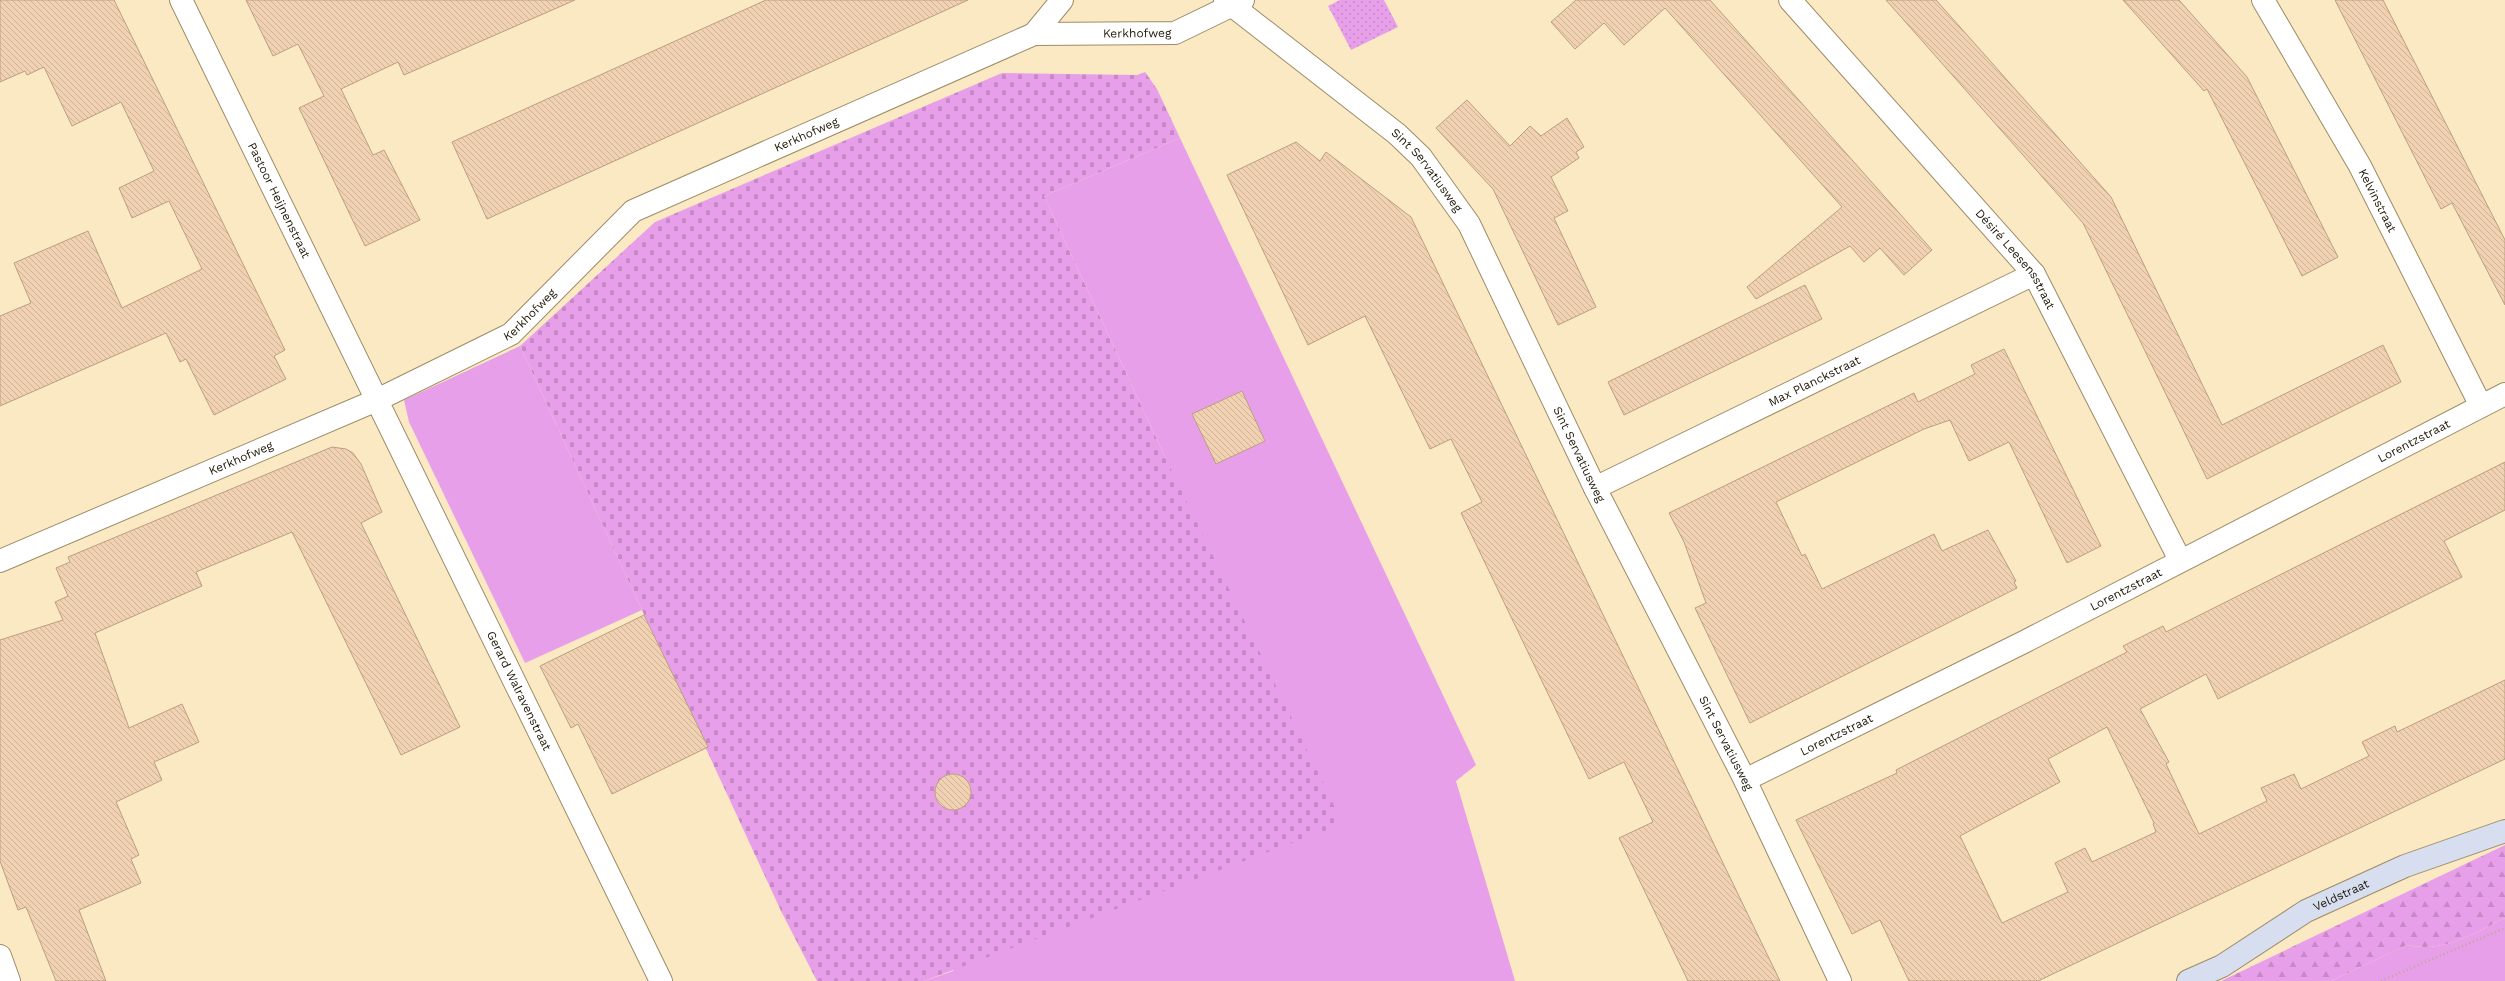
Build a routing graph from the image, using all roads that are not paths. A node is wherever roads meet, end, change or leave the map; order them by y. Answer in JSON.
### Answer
{"nodes":[{"id":1,"x":181,"y":0,"type":"edge"},
{"id":2,"x":1062,"y":0,"type":"edge"},
{"id":3,"x":1790,"y":0,"type":"edge"},
{"id":4,"x":2263,"y":0,"type":"edge"},
{"id":5,"x":1234,"y":2,"type":"edge"},
{"id":6,"x":1034,"y":34,"type":"junction"},
{"id":7,"x":2034,"y":274,"type":"junction"},
{"id":8,"x":2505,"y":394,"type":"edge"},
{"id":9,"x":377,"y":400,"type":"junction"},
{"id":10,"x":2481,"y":406,"type":"junction"},
{"id":11,"x":1595,"y":488,"type":"junction"},
{"id":12,"x":2180,"y":560,"type":"junction"},
{"id":13,"x":0,"y":561,"type":"edge"},
{"id":14,"x":1745,"y":780,"type":"junction"},
{"id":15,"x":2505,"y":831,"type":"edge"},
{"id":16,"x":0,"y":956,"type":"edge"},
{"id":17,"x":10,"y":981,"type":"edge"},
{"id":18,"x":661,"y":981,"type":"edge"},
{"id":19,"x":1840,"y":981,"type":"edge"},
{"id":20,"x":2188,"y":981,"type":"edge"}],
"edges":[{"from":1,"to":9,"type":"street","name":"Pastoor Heijnenstraat"},
{"from":2,"to":6,"type":"street","name":"Kerkhofweg"},
{"from":3,"to":7,"type":"street","name":"Désiré Leesensstraat"},
{"from":4,"to":10,"type":"street","name":"Kelvinstraat"},
{"from":5,"to":6,"type":"street","name":"Kerkhofweg"},
{"from":5,"to":11,"type":"street","name":"Sint Servatiusweg"},
{"from":6,"to":9,"type":"street","name":"Kerkhofweg"},
{"from":7,"to":11,"type":"street","name":"Max Planckstraat"},
{"from":7,"to":12,"type":"street","name":"Désiré Leesensstraat"},
{"from":8,"to":10,"type":"street","name":"Lorentzstraat"},
{"from":9,"to":13,"type":"street","name":"Kerkhofweg"},
{"from":9,"to":18,"type":"street","name":"Gerard Walravenstraat"},
{"from":10,"to":12,"type":"street","name":"Lorentzstraat"},
{"from":11,"to":14,"type":"street","name":"Sint Servatiusweg"},
{"from":12,"to":14,"type":"street","name":"Lorentzstraat"},
{"from":14,"to":19,"type":"street","name":"Sint Servatiusweg"},
{"from":15,"to":20,"type":"street","name":"Veldstraat"},
{"from":16,"to":17,"type":"street"}]}
